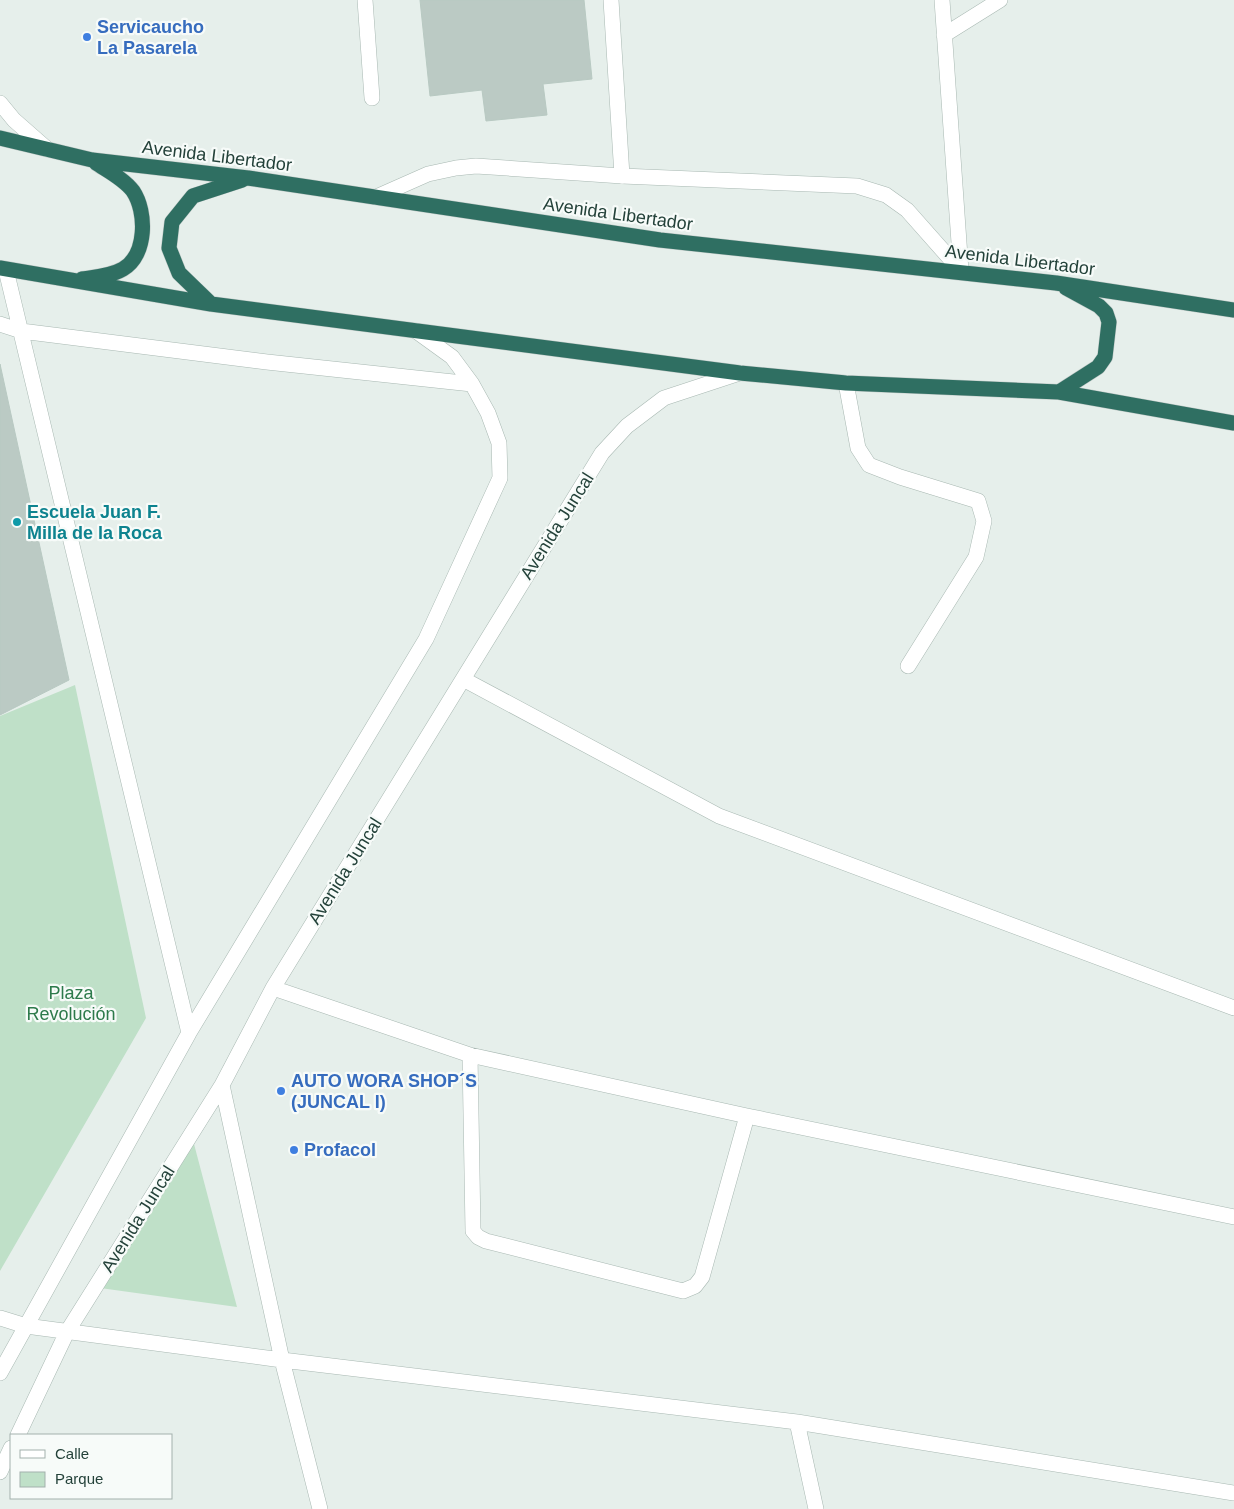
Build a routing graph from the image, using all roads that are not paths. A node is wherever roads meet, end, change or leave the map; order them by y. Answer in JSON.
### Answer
{"nodes":[{"id":1,"x":365,"y":0,"type":"edge"},
{"id":2,"x":611,"y":0,"type":"edge"},
{"id":3,"x":942,"y":0,"type":"edge"},
{"id":4,"x":1000,"y":0,"type":"edge"},
{"id":5,"x":944,"y":35,"type":"junction"},
{"id":6,"x":372,"y":98,"type":"dead end"},
{"id":7,"x":0,"y":103,"type":"edge"},
{"id":8,"x":0,"y":138,"type":"edge"},
{"id":9,"x":47,"y":149,"type":"junction"},
{"id":10,"x":92,"y":160,"type":"junction"},
{"id":11,"x":622,"y":176,"type":"junction"},
{"id":12,"x":248,"y":178,"type":"junction"},
{"id":13,"x":376,"y":197,"type":"junction"},
{"id":14,"x":3,"y":269,"type":"edge"},
{"id":15,"x":961,"y":271,"type":"junction"},
{"id":16,"x":71,"y":281,"type":"junction"},
{"id":17,"x":1056,"y":283,"type":"junction"},
{"id":18,"x":210,"y":304,"type":"junction"},
{"id":19,"x":1234,"y":310,"type":"edge"},
{"id":20,"x":0,"y":324,"type":"edge"},
{"id":21,"x":21,"y":331,"type":"junction"},
{"id":22,"x":416,"y":331,"type":"junction"},
{"id":23,"x":740,"y":373,"type":"junction"},
{"id":24,"x":846,"y":383,"type":"junction"},
{"id":25,"x":472,"y":384,"type":"junction"},
{"id":26,"x":1059,"y":392,"type":"junction"},
{"id":27,"x":1234,"y":423,"type":"edge"},
{"id":28,"x":908,"y":666,"type":"dead end"},
{"id":29,"x":464,"y":679,"type":"junction"},
{"id":30,"x":273,"y":988,"type":"junction"},
{"id":31,"x":1234,"y":1008,"type":"edge"},
{"id":32,"x":189,"y":1033,"type":"junction"},
{"id":33,"x":470,"y":1055,"type":"junction"},
{"id":34,"x":222,"y":1085,"type":"junction"},
{"id":35,"x":748,"y":1116,"type":"junction"},
{"id":36,"x":1234,"y":1217,"type":"edge"},
{"id":37,"x":0,"y":1318,"type":"edge"},
{"id":38,"x":26,"y":1326,"type":"junction"},
{"id":39,"x":67,"y":1332,"type":"junction"},
{"id":40,"x":282,"y":1360,"type":"junction"},
{"id":41,"x":0,"y":1373,"type":"edge"},
{"id":42,"x":797,"y":1422,"type":"junction"},
{"id":43,"x":18,"y":1434,"type":"edge"},
{"id":44,"x":10,"y":1450,"type":"edge"},
{"id":45,"x":0,"y":1472,"type":"edge"},
{"id":46,"x":1234,"y":1493,"type":"edge"},
{"id":47,"x":320,"y":1509,"type":"edge"},
{"id":48,"x":816,"y":1509,"type":"edge"}],
"edges":[{"from":1,"to":6,"type":"street"},
{"from":2,"to":11,"type":"street"},
{"from":3,"to":5,"type":"street"},
{"from":4,"to":5,"type":"street"},
{"from":5,"to":15,"type":"street"},
{"from":7,"to":9,"type":"street"},
{"from":8,"to":9,"type":"highway","name":"Avenida Libertador"},
{"from":9,"to":10,"type":"highway","name":"Avenida Libertador"},
{"from":10,"to":12,"type":"highway","name":"Avenida Libertador"},
{"from":10,"to":16,"type":"highway"},
{"from":11,"to":13,"type":"street"},
{"from":11,"to":15,"type":"street"},
{"from":12,"to":13,"type":"highway","name":"Avenida Libertador"},
{"from":12,"to":18,"type":"highway"},
{"from":13,"to":15,"type":"highway","name":"Avenida Libertador"},
{"from":14,"to":16,"type":"highway"},
{"from":14,"to":21,"type":"street"},
{"from":15,"to":17,"type":"highway","name":"Avenida Libertador"},
{"from":16,"to":18,"type":"highway"},
{"from":17,"to":19,"type":"highway","name":"Avenida Libertador"},
{"from":17,"to":26,"type":"highway"},
{"from":18,"to":22,"type":"highway"},
{"from":20,"to":21,"type":"street"},
{"from":21,"to":25,"type":"street"},
{"from":21,"to":32,"type":"street"},
{"from":22,"to":23,"type":"highway"},
{"from":22,"to":25,"type":"street"},
{"from":23,"to":24,"type":"highway"},
{"from":23,"to":29,"type":"street","name":"Avenida Juncal"},
{"from":24,"to":26,"type":"highway"},
{"from":24,"to":28,"type":"street"},
{"from":25,"to":32,"type":"street"},
{"from":26,"to":27,"type":"highway"},
{"from":29,"to":30,"type":"street","name":"Avenida Juncal"},
{"from":29,"to":31,"type":"street"},
{"from":30,"to":33,"type":"street"},
{"from":30,"to":34,"type":"street","name":"Avenida Juncal"},
{"from":32,"to":38,"type":"street"},
{"from":33,"to":35,"type":"street"},
{"from":33,"to":35,"type":"street"},
{"from":34,"to":39,"type":"street","name":"Avenida Juncal"},
{"from":34,"to":40,"type":"street"},
{"from":35,"to":36,"type":"street"},
{"from":37,"to":38,"type":"street"},
{"from":38,"to":39,"type":"street"},
{"from":38,"to":41,"type":"street"},
{"from":39,"to":40,"type":"street"},
{"from":39,"to":43,"type":"street","name":"Avenida Juncal"},
{"from":40,"to":42,"type":"street"},
{"from":40,"to":47,"type":"street"},
{"from":42,"to":46,"type":"street"},
{"from":42,"to":48,"type":"street"},
{"from":44,"to":45,"type":"street"}]}
